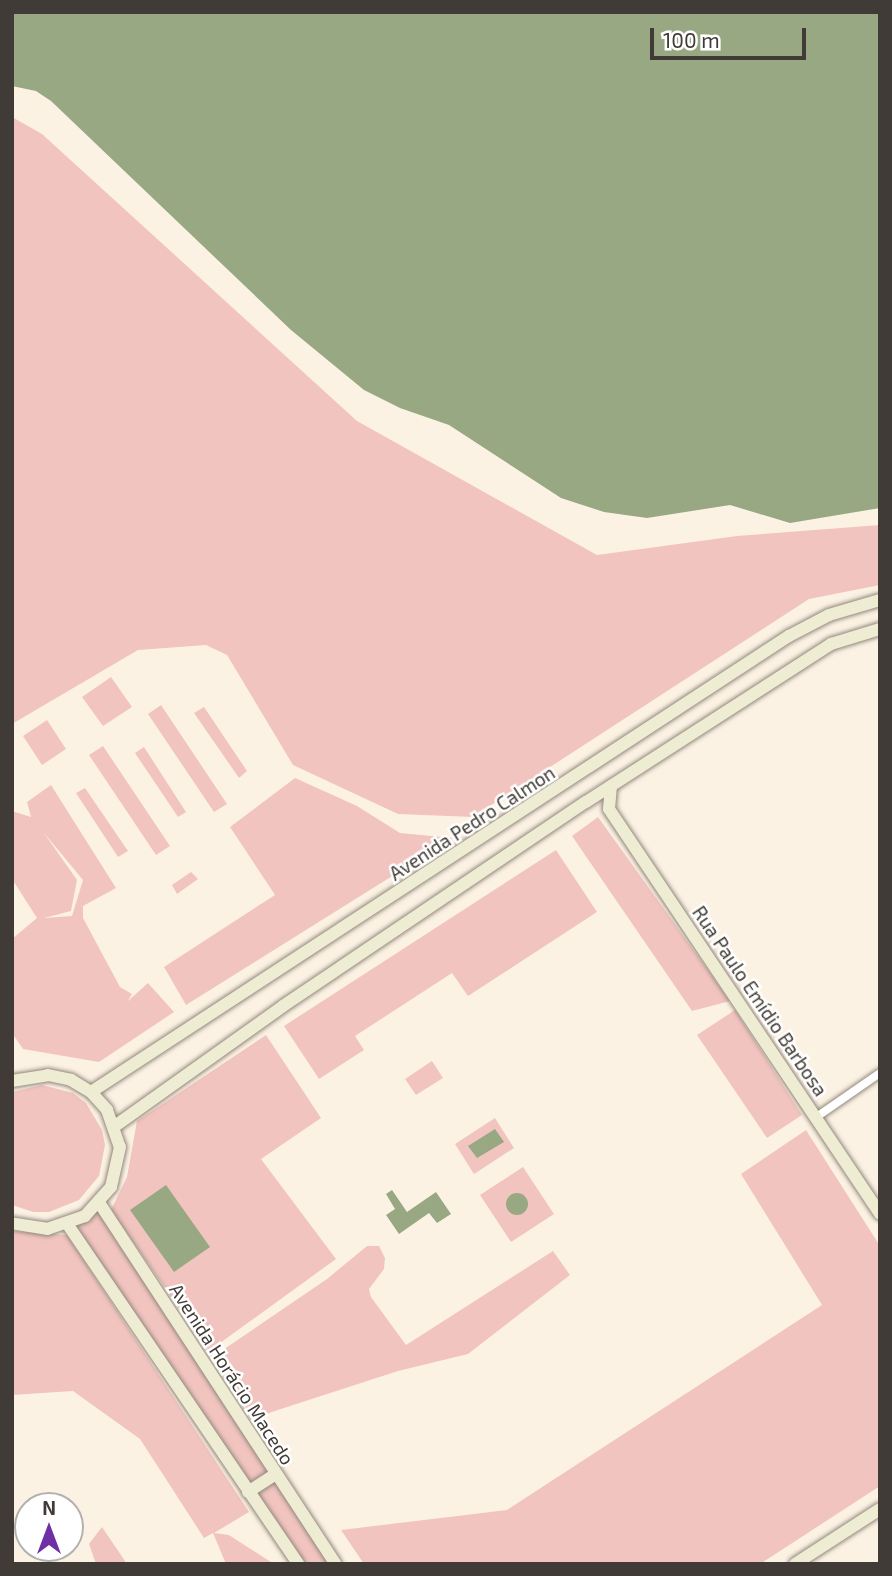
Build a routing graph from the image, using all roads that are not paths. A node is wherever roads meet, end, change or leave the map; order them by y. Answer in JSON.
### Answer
{"nodes":[{"id":1,"x":880,"y":600,"type":"edge"},
{"id":2,"x":880,"y":629,"type":"edge"},
{"id":3,"x":611,"y":786,"type":"junction"},
{"id":4,"x":586,"y":802,"type":"junction"},
{"id":5,"x":609,"y":809,"type":"junction"},
{"id":6,"x":12,"y":1068,"type":"edge"},
{"id":7,"x":880,"y":1073,"type":"edge"},
{"id":8,"x":18,"y":1079,"type":"edge"},
{"id":9,"x":92,"y":1092,"type":"junction"},
{"id":10,"x":814,"y":1118,"type":"junction"},
{"id":11,"x":115,"y":1126,"type":"junction"},
{"id":12,"x":100,"y":1204,"type":"junction"},
{"id":13,"x":880,"y":1214,"type":"edge"},
{"id":14,"x":12,"y":1223,"type":"edge"},
{"id":15,"x":68,"y":1225,"type":"junction"},
{"id":16,"x":274,"y":1475,"type":"junction"},
{"id":17,"x":248,"y":1492,"type":"junction"},
{"id":18,"x":880,"y":1509,"type":"edge"},
{"id":19,"x":298,"y":1564,"type":"edge"},
{"id":20,"x":336,"y":1564,"type":"edge"},
{"id":21,"x":794,"y":1564,"type":"edge"}],
"edges":[{"from":1,"to":9,"type":"street","name":"Avenida Pedro Calmon"},
{"from":2,"to":3,"type":"street"},
{"from":3,"to":4,"type":"street"},
{"from":3,"to":5,"type":"street"},
{"from":4,"to":5,"type":"street"},
{"from":4,"to":11,"type":"street"},
{"from":5,"to":10,"type":"street","name":"Rua Paulo Emídio Barbosa"},
{"from":6,"to":8,"type":"street"},
{"from":7,"to":10,"type":"street"},
{"from":8,"to":9,"type":"street"},
{"from":9,"to":11,"type":"street"},
{"from":10,"to":13,"type":"street","name":"Rua Paulo Emídio Barbosa"},
{"from":11,"to":12,"type":"street"},
{"from":12,"to":15,"type":"street"},
{"from":12,"to":16,"type":"street","name":"Avenida Horácio Macedo"},
{"from":14,"to":15,"type":"street"},
{"from":15,"to":17,"type":"street"},
{"from":16,"to":17,"type":"street"},
{"from":16,"to":20,"type":"street","name":"Avenida Horácio Macedo"},
{"from":17,"to":19,"type":"street"},
{"from":18,"to":21,"type":"street"}]}
